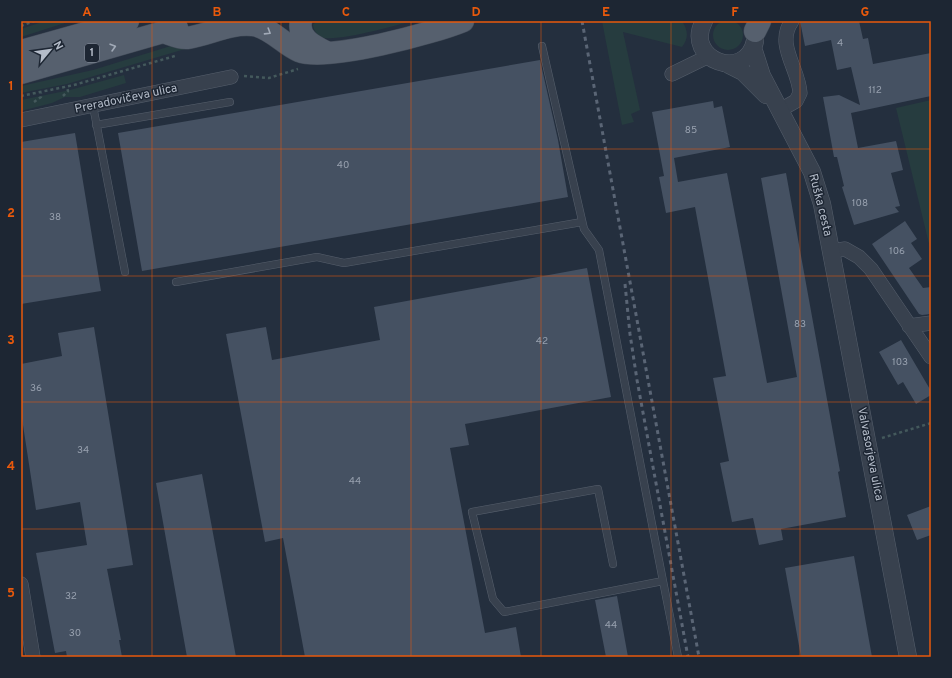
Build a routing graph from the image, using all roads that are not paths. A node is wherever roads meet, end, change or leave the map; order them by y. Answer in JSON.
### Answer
{"nodes":[{"id":1,"x":128,"y":21,"type":"edge"},
{"id":2,"x":199,"y":21,"type":"edge"},
{"id":3,"x":301,"y":21,"type":"edge"},
{"id":4,"x":463,"y":21,"type":"edge"},
{"id":5,"x":704,"y":21,"type":"edge"},
{"id":6,"x":792,"y":21,"type":"edge"},
{"id":7,"x":755,"y":30,"type":"edge"},
{"id":8,"x":163,"y":32,"type":"junction"},
{"id":9,"x":542,"y":46,"type":"dead end"},
{"id":10,"x":21,"y":51,"type":"edge"},
{"id":11,"x":327,"y":53,"type":"junction"},
{"id":12,"x":709,"y":56,"type":"junction"},
{"id":13,"x":728,"y":64,"type":"junction"},
{"id":14,"x":21,"y":72,"type":"edge"},
{"id":15,"x":672,"y":74,"type":"dead end"},
{"id":16,"x":232,"y":77,"type":"road end"},
{"id":17,"x":230,"y":102,"type":"dead end"},
{"id":18,"x":93,"y":106,"type":"junction"},
{"id":19,"x":780,"y":110,"type":"junction"},
{"id":20,"x":21,"y":120,"type":"edge"},
{"id":21,"x":96,"y":125,"type":"junction"},
{"id":22,"x":582,"y":222,"type":"junction"},
{"id":23,"x":831,"y":251,"type":"junction"},
{"id":24,"x":125,"y":272,"type":"dead end"},
{"id":25,"x":176,"y":282,"type":"dead end"},
{"id":26,"x":931,"y":323,"type":"edge"},
{"id":27,"x":909,"y":326,"type":"junction"},
{"id":28,"x":931,"y":357,"type":"edge"},
{"id":29,"x":613,"y":564,"type":"dead end"},
{"id":30,"x":664,"y":581,"type":"junction"},
{"id":31,"x":21,"y":584,"type":"edge"},
{"id":32,"x":28,"y":649,"type":"edge"},
{"id":33,"x":678,"y":657,"type":"edge"},
{"id":34,"x":908,"y":657,"type":"edge"}],
"edges":[{"from":1,"to":10,"type":"main road","number":"1"},
{"from":2,"to":8,"type":"main road","number":"1"},
{"from":3,"to":11,"type":"main road"},
{"from":4,"to":11,"type":"main road"},
{"from":5,"to":12,"type":"street"},
{"from":6,"to":19,"type":"street"},
{"from":7,"to":13,"type":"street"},
{"from":7,"to":19,"type":"street","name":"Ruška cesta"},
{"from":8,"to":11,"type":"main road","one_way":true},
{"from":14,"to":8,"type":"main road","number":"1","one_way":true},
{"from":9,"to":22,"type":"lane"},
{"from":12,"to":13,"type":"street"},
{"from":12,"to":15,"type":"street"},
{"from":13,"to":19,"type":"street"},
{"from":16,"to":18,"type":"street","name":"Preradovičeva ulica"},
{"from":17,"to":21,"type":"lane"},
{"from":18,"to":20,"type":"street","name":"Preradovičeva ulica"},
{"from":18,"to":21,"type":"lane"},
{"from":19,"to":23,"type":"street","name":"Ruška cesta"},
{"from":21,"to":24,"type":"lane"},
{"from":22,"to":25,"type":"lane"},
{"from":22,"to":30,"type":"lane"},
{"from":23,"to":27,"type":"street","name":"Ruška cesta"},
{"from":23,"to":34,"type":"street","name":"Valvasorjeva ulica"},
{"from":26,"to":27,"type":"street"},
{"from":27,"to":28,"type":"street","name":"Ruška cesta"},
{"from":29,"to":30,"type":"lane"},
{"from":30,"to":33,"type":"lane"},
{"from":31,"to":32,"type":"street"}]}
